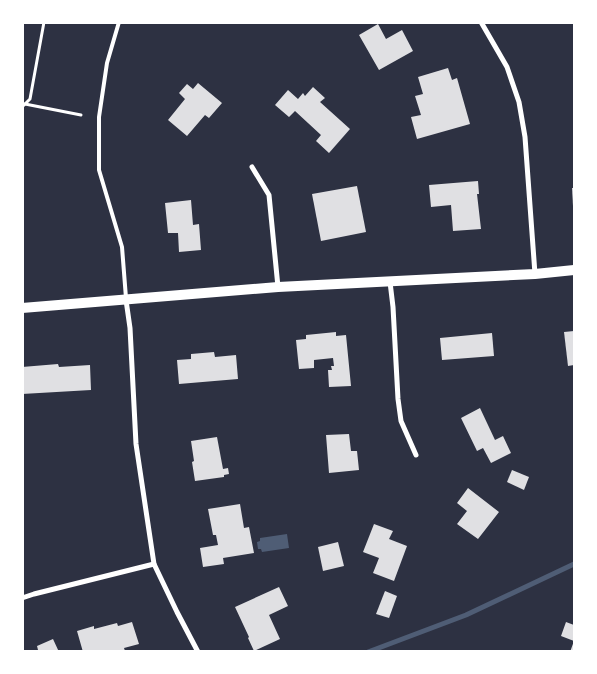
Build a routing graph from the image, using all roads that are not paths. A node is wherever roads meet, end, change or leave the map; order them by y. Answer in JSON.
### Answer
{"nodes":[{"id":1,"x":119,"y":22,"type":"edge"},
{"id":2,"x":481,"y":22,"type":"edge"},
{"id":3,"x":252,"y":167,"type":"dead end"},
{"id":4,"x":574,"y":270,"type":"edge"},
{"id":5,"x":535,"y":274,"type":"junction"},
{"id":6,"x":390,"y":281,"type":"junction"},
{"id":7,"x":278,"y":287,"type":"junction"},
{"id":8,"x":126,"y":300,"type":"junction"},
{"id":9,"x":22,"y":308,"type":"edge"},
{"id":10,"x":416,"y":455,"type":"dead end"},
{"id":11,"x":154,"y":564,"type":"junction"},
{"id":12,"x":22,"y":598,"type":"edge"},
{"id":13,"x":198,"y":652,"type":"edge"}],
"edges":[{"from":1,"to":8,"type":"lane"},
{"from":2,"to":5,"type":"street"},
{"from":3,"to":7,"type":"street"},
{"from":4,"to":5,"type":"main road"},
{"from":5,"to":6,"type":"main road"},
{"from":6,"to":7,"type":"main road"},
{"from":6,"to":10,"type":"street"},
{"from":7,"to":8,"type":"main road"},
{"from":8,"to":9,"type":"main road"},
{"from":8,"to":11,"type":"street"},
{"from":11,"to":12,"type":"street"},
{"from":11,"to":13,"type":"street"}]}
